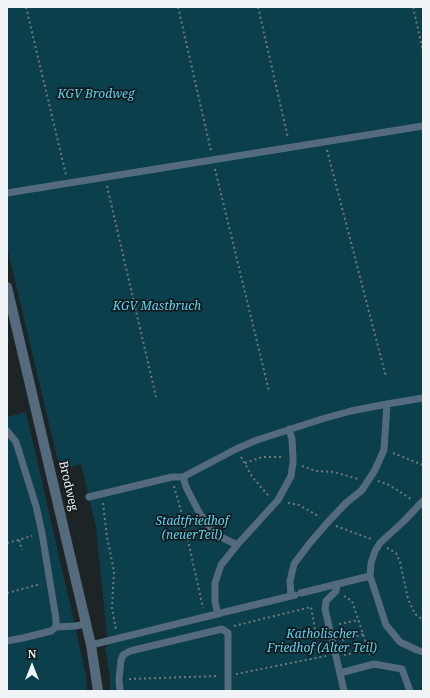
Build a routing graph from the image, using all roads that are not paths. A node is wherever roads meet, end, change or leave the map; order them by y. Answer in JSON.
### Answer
{"nodes":[{"id":1,"x":423,"y":126,"type":"edge"},
{"id":2,"x":7,"y":193,"type":"edge"},
{"id":3,"x":7,"y":287,"type":"edge"},
{"id":4,"x":423,"y":398,"type":"edge"},
{"id":5,"x":387,"y":404,"type":"junction"},
{"id":6,"x":289,"y":429,"type":"junction"},
{"id":7,"x":7,"y":431,"type":"edge"},
{"id":8,"x":183,"y":477,"type":"junction"},
{"id":9,"x":89,"y":497,"type":"dead end"},
{"id":10,"x":422,"y":504,"type":"edge"},
{"id":11,"x":237,"y":545,"type":"junction"},
{"id":12,"x":370,"y":576,"type":"junction"},
{"id":13,"x":336,"y":588,"type":"junction"},
{"id":14,"x":296,"y":594,"type":"junction"},
{"id":15,"x":221,"y":613,"type":"junction"},
{"id":16,"x":86,"y":624,"type":"junction"},
{"id":17,"x":56,"y":627,"type":"junction"},
{"id":18,"x":7,"y":641,"type":"edge"},
{"id":19,"x":91,"y":645,"type":"junction"},
{"id":20,"x":423,"y":652,"type":"edge"},
{"id":21,"x":340,"y":673,"type":"junction"},
{"id":22,"x":98,"y":691,"type":"edge"},
{"id":23,"x":120,"y":691,"type":"edge"},
{"id":24,"x":228,"y":691,"type":"edge"},
{"id":25,"x":344,"y":691,"type":"edge"},
{"id":26,"x":410,"y":691,"type":"edge"}],
"edges":[{"from":1,"to":2,"type":"lane"},
{"from":3,"to":16,"type":"street","name":"Brodweg"},
{"from":4,"to":5,"type":"lane"},
{"from":5,"to":6,"type":"lane"},
{"from":5,"to":14,"type":"lane"},
{"from":6,"to":8,"type":"lane"},
{"from":6,"to":11,"type":"lane"},
{"from":7,"to":17,"type":"lane"},
{"from":8,"to":9,"type":"lane"},
{"from":8,"to":11,"type":"lane"},
{"from":10,"to":12,"type":"lane"},
{"from":11,"to":15,"type":"lane"},
{"from":12,"to":13,"type":"lane"},
{"from":12,"to":20,"type":"lane"},
{"from":13,"to":14,"type":"lane"},
{"from":13,"to":21,"type":"lane"},
{"from":14,"to":15,"type":"lane"},
{"from":15,"to":19,"type":"lane"},
{"from":16,"to":17,"type":"lane"},
{"from":16,"to":19,"type":"street","name":"Brodweg"},
{"from":17,"to":18,"type":"lane"},
{"from":19,"to":22,"type":"street","name":"Brodweg"},
{"from":21,"to":25,"type":"lane"},
{"from":21,"to":26,"type":"lane"},
{"from":23,"to":24,"type":"lane"}]}
